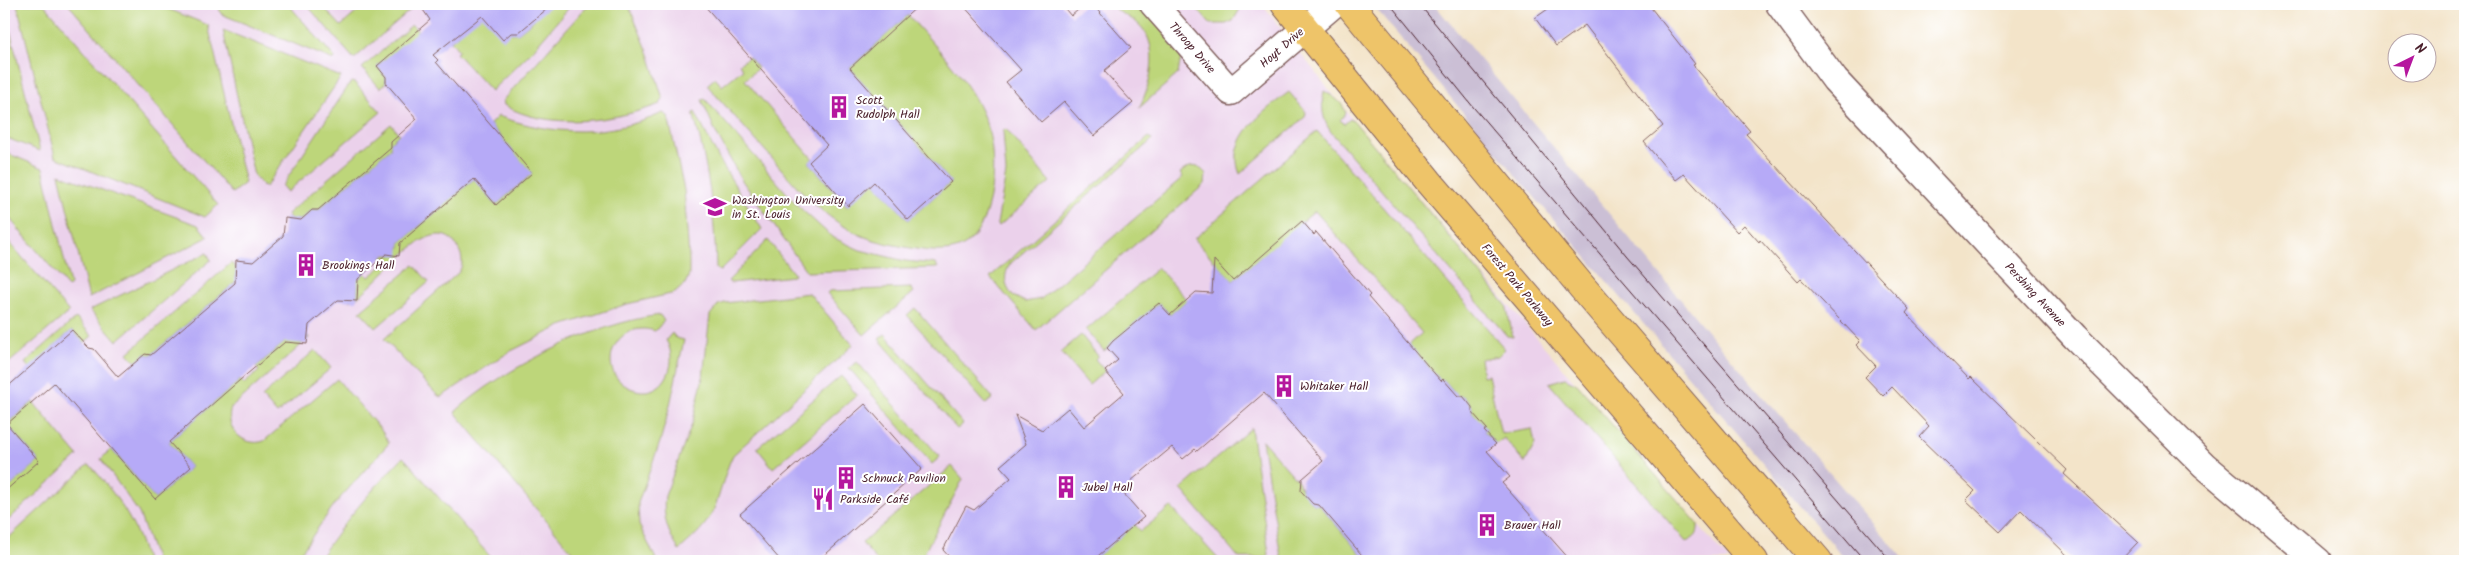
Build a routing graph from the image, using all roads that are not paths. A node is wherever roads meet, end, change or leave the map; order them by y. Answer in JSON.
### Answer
{"nodes":[{"id":1,"x":1152,"y":4,"type":"edge"},
{"id":2,"x":1285,"y":4,"type":"edge"},
{"id":3,"x":1334,"y":4,"type":"edge"},
{"id":4,"x":1349,"y":4,"type":"edge"},
{"id":5,"x":1779,"y":4,"type":"edge"},
{"id":6,"x":1304,"y":28,"type":"junction"},
{"id":7,"x":1231,"y":92,"type":"joint"},
{"id":8,"x":1754,"y":561,"type":"edge"},
{"id":9,"x":1818,"y":561,"type":"edge"},
{"id":10,"x":2318,"y":561,"type":"edge"}],
"edges":[{"from":1,"to":7,"type":"street","name":"Throop Drive"},
{"from":2,"to":6,"type":"main road","name":"Forest Park Parkway"},
{"from":3,"to":6,"type":"street","name":"Hoyt Drive"},
{"from":4,"to":9,"type":"main road"},
{"from":5,"to":10,"type":"street","name":"Pershing Avenue"},
{"from":6,"to":7,"type":"street","name":"Hoyt Drive"},
{"from":6,"to":8,"type":"main road","name":"Forest Park Parkway"}]}
